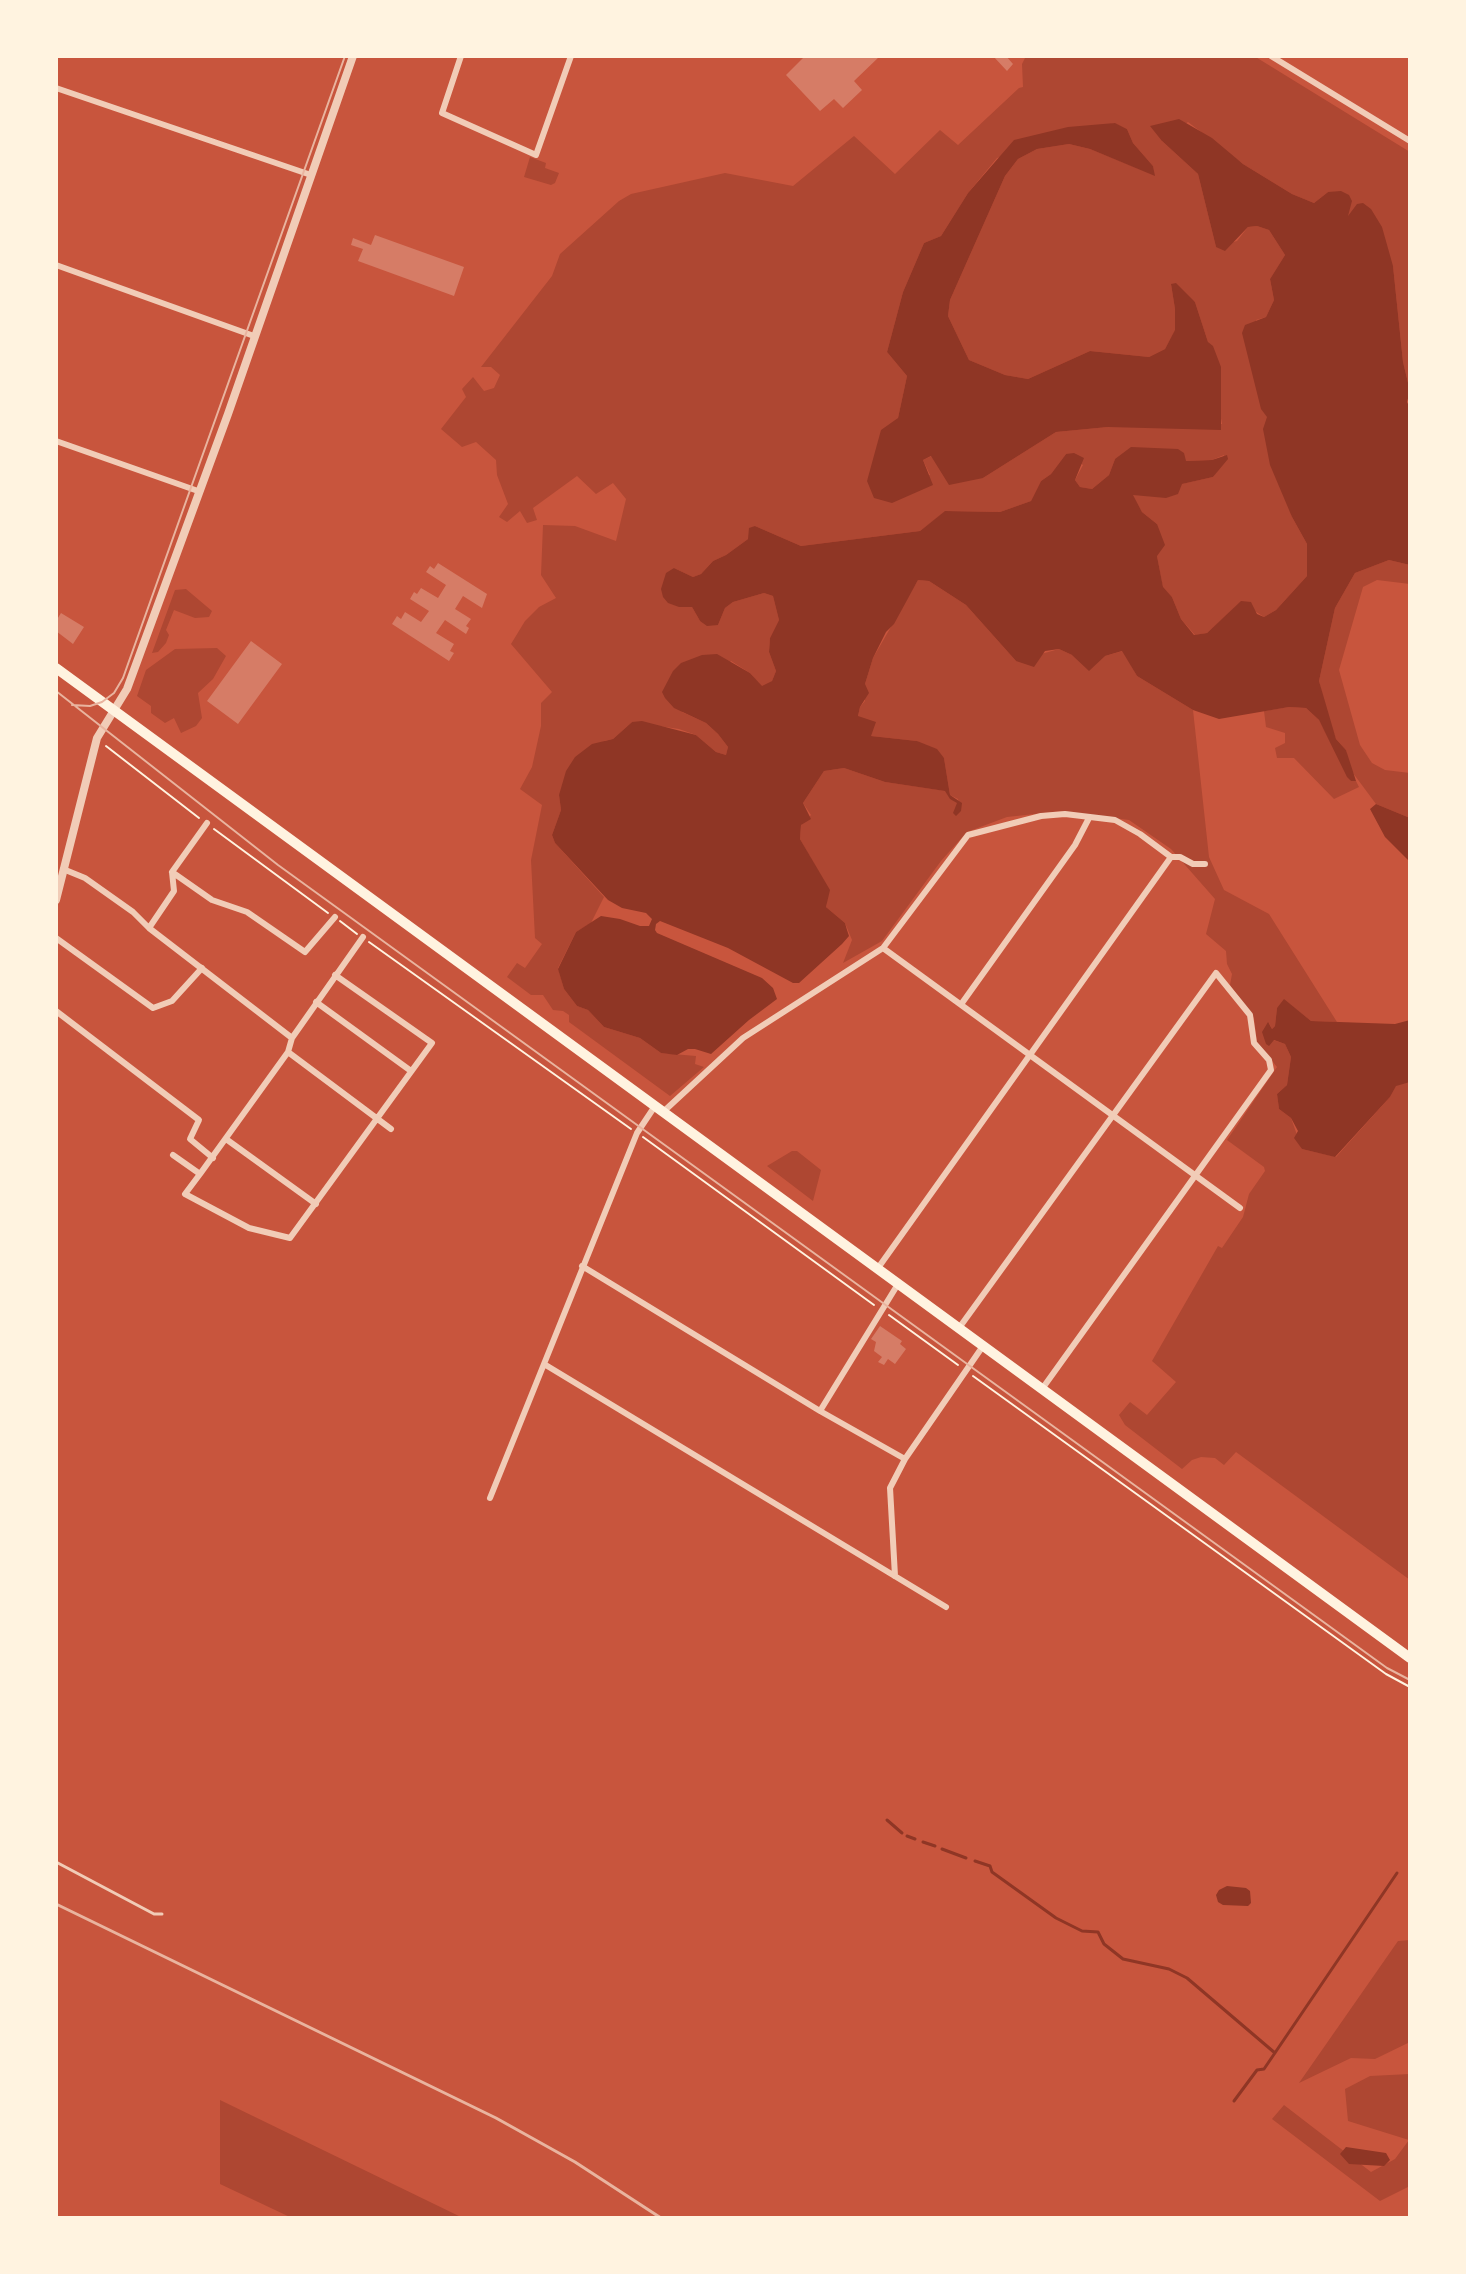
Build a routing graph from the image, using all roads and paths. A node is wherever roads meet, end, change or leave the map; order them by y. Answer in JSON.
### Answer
{"nodes":[{"id":1,"x":353,"y":56,"type":"edge"},
{"id":2,"x":461,"y":56,"type":"edge"},
{"id":3,"x":571,"y":56,"type":"edge"},
{"id":4,"x":1271,"y":56,"type":"edge"},
{"id":5,"x":56,"y":88,"type":"edge"},
{"id":6,"x":1410,"y":141,"type":"edge"},
{"id":7,"x":311,"y":175,"type":"junction"},
{"id":8,"x":56,"y":265,"type":"edge"},
{"id":9,"x":254,"y":336,"type":"junction"},
{"id":10,"x":56,"y":441,"type":"edge"},
{"id":11,"x":198,"y":491,"type":"junction"},
{"id":12,"x":56,"y":668,"type":"edge"},
{"id":13,"x":114,"y":711,"type":"junction"},
{"id":14,"x":1089,"y":818,"type":"junction"},
{"id":15,"x":207,"y":823,"type":"dead end"},
{"id":16,"x":1171,"y":857,"type":"junction"},
{"id":17,"x":1205,"y":864,"type":"dead end"},
{"id":18,"x":63,"y":869,"type":"junction"},
{"id":19,"x":172,"y":872,"type":"junction"},
{"id":20,"x":56,"y":900,"type":"edge"},
{"id":21,"x":335,"y":917,"type":"dead end"},
{"id":22,"x":149,"y":928,"type":"junction"},
{"id":23,"x":363,"y":937,"type":"dead end"},
{"id":24,"x":56,"y":938,"type":"edge"},
{"id":25,"x":883,"y":948,"type":"junction"},
{"id":26,"x":202,"y":968,"type":"junction"},
{"id":27,"x":335,"y":975,"type":"junction"},
{"id":28,"x":316,"y":1002,"type":"junction"},
{"id":29,"x":962,"y":1003,"type":"junction"},
{"id":30,"x":56,"y":1011,"type":"edge"},
{"id":31,"x":292,"y":1038,"type":"junction"},
{"id":32,"x":288,"y":1052,"type":"junction"},
{"id":33,"x":1029,"y":1053,"type":"junction"},
{"id":34,"x":411,"y":1071,"type":"junction"},
{"id":35,"x":659,"y":1109,"type":"junction"},
{"id":36,"x":1114,"y":1115,"type":"junction"},
{"id":37,"x":377,"y":1118,"type":"junction"},
{"id":38,"x":391,"y":1129,"type":"dead end"},
{"id":39,"x":642,"y":1136,"type":"dead end"},
{"id":40,"x":226,"y":1139,"type":"junction"},
{"id":41,"x":173,"y":1155,"type":"dead end"},
{"id":42,"x":213,"y":1158,"type":"junction"},
{"id":43,"x":200,"y":1174,"type":"junction"},
{"id":44,"x":1195,"y":1175,"type":"junction"},
{"id":45,"x":316,"y":1204,"type":"junction"},
{"id":46,"x":1240,"y":1208,"type":"dead end"},
{"id":47,"x":582,"y":1266,"type":"junction"},
{"id":48,"x":878,"y":1268,"type":"junction"},
{"id":49,"x":898,"y":1284,"type":"junction"},
{"id":50,"x":880,"y":1309,"type":"junction"},
{"id":51,"x":959,"y":1328,"type":"junction"},
{"id":52,"x":983,"y":1346,"type":"junction"},
{"id":53,"x":544,"y":1364,"type":"junction"},
{"id":54,"x":965,"y":1370,"type":"junction"},
{"id":55,"x":1042,"y":1389,"type":"junction"},
{"id":56,"x":820,"y":1411,"type":"junction"},
{"id":57,"x":905,"y":1459,"type":"junction"},
{"id":58,"x":490,"y":1498,"type":"dead end"},
{"id":59,"x":895,"y":1576,"type":"junction"},
{"id":60,"x":946,"y":1607,"type":"dead end"},
{"id":61,"x":1410,"y":1658,"type":"edge"},
{"id":62,"x":1410,"y":1687,"type":"edge"},
{"id":63,"x":56,"y":1862,"type":"edge"},
{"id":64,"x":162,"y":1914,"type":"dead end"}],
"edges":[{"from":1,"to":7,"type":"street"},
{"from":2,"to":3,"type":"street"},
{"from":4,"to":6,"type":"street"},
{"from":5,"to":7,"type":"street"},
{"from":7,"to":9,"type":"street"},
{"from":8,"to":9,"type":"street"},
{"from":9,"to":11,"type":"street"},
{"from":10,"to":11,"type":"street"},
{"from":11,"to":13,"type":"street"},
{"from":12,"to":13,"type":"main road"},
{"from":13,"to":18,"type":"street"},
{"from":13,"to":35,"type":"main road"},
{"from":14,"to":16,"type":"street"},
{"from":14,"to":25,"type":"street"},
{"from":14,"to":29,"type":"street"},
{"from":15,"to":19,"type":"street"},
{"from":16,"to":17,"type":"street"},
{"from":16,"to":33,"type":"street"},
{"from":18,"to":20,"type":"street"},
{"from":18,"to":22,"type":"street"},
{"from":19,"to":21,"type":"street"},
{"from":19,"to":22,"type":"street"},
{"from":22,"to":26,"type":"street"},
{"from":23,"to":27,"type":"street"},
{"from":24,"to":26,"type":"street"},
{"from":25,"to":29,"type":"street"},
{"from":25,"to":35,"type":"street"},
{"from":26,"to":31,"type":"street"},
{"from":27,"to":28,"type":"street"},
{"from":27,"to":34,"type":"street"},
{"from":28,"to":31,"type":"street"},
{"from":28,"to":34,"type":"street"},
{"from":29,"to":33,"type":"street"},
{"from":30,"to":42,"type":"street"},
{"from":31,"to":32,"type":"street"},
{"from":32,"to":37,"type":"street"},
{"from":32,"to":40,"type":"street"},
{"from":33,"to":36,"type":"street"},
{"from":33,"to":48,"type":"street"},
{"from":34,"to":37,"type":"street"},
{"from":35,"to":47,"type":"street"},
{"from":35,"to":48,"type":"main road"},
{"from":36,"to":44,"type":"street"},
{"from":36,"to":44,"type":"street"},
{"from":36,"to":51,"type":"street"},
{"from":37,"to":38,"type":"street"},
{"from":37,"to":45,"type":"street"},
{"from":39,"to":50,"type":"path"},
{"from":40,"to":42,"type":"street"},
{"from":40,"to":45,"type":"street"},
{"from":41,"to":43,"type":"street"},
{"from":42,"to":43,"type":"street"},
{"from":43,"to":45,"type":"street"},
{"from":44,"to":46,"type":"street"},
{"from":44,"to":55,"type":"street"},
{"from":47,"to":53,"type":"street"},
{"from":47,"to":56,"type":"street"},
{"from":48,"to":49,"type":"main road"},
{"from":49,"to":50,"type":"street"},
{"from":49,"to":51,"type":"main road"},
{"from":50,"to":54,"type":"path"},
{"from":50,"to":56,"type":"street"},
{"from":51,"to":52,"type":"main road"},
{"from":52,"to":54,"type":"street"},
{"from":52,"to":55,"type":"main road"},
{"from":53,"to":58,"type":"street"},
{"from":53,"to":59,"type":"street"},
{"from":54,"to":57,"type":"street"},
{"from":54,"to":62,"type":"path"},
{"from":55,"to":61,"type":"main road"},
{"from":56,"to":57,"type":"street"},
{"from":57,"to":59,"type":"street"},
{"from":59,"to":60,"type":"street"},
{"from":63,"to":64,"type":"lane"}]}
